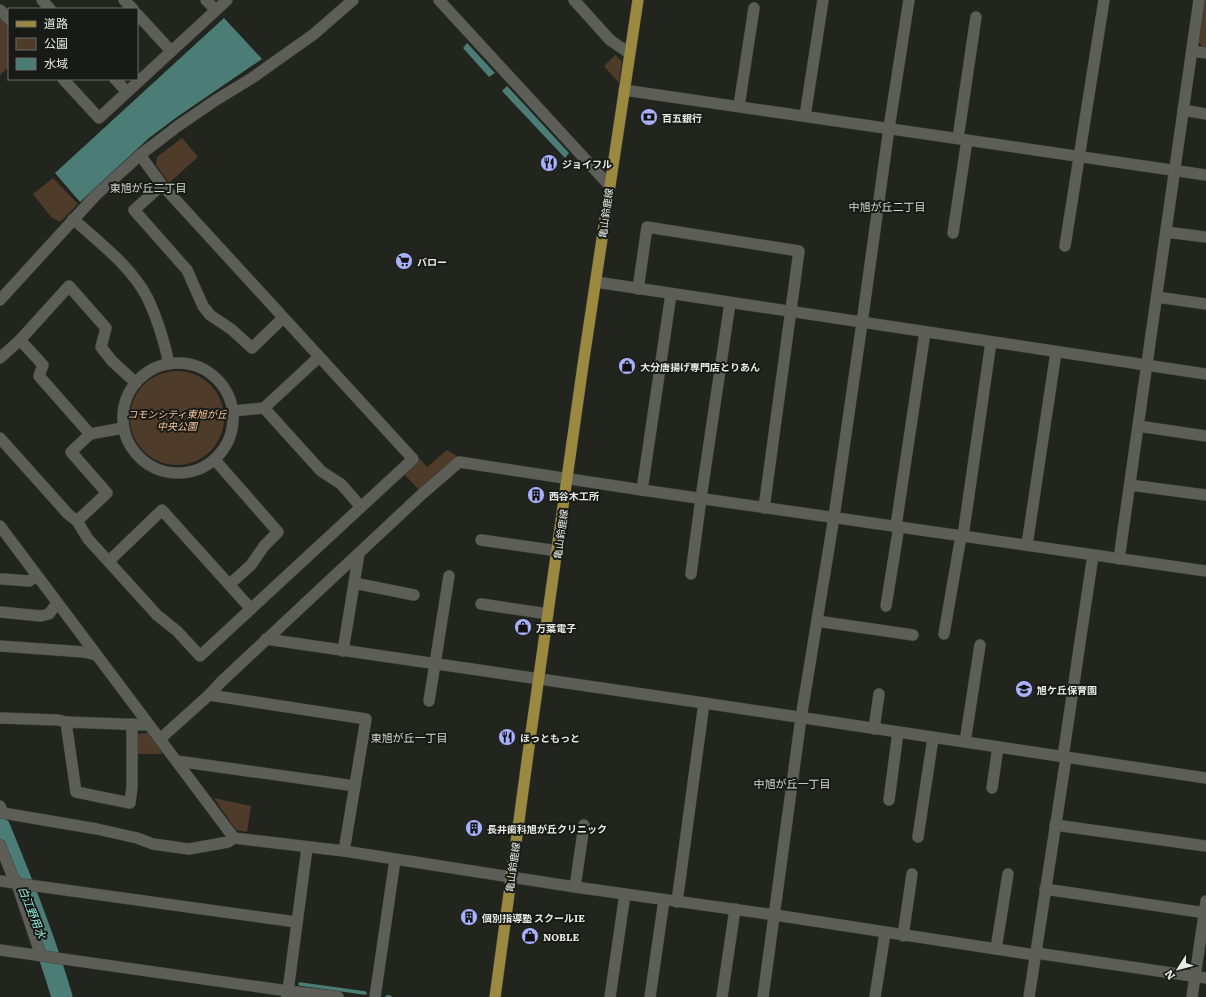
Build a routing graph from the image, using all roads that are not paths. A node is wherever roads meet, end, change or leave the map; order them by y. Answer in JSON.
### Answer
{"nodes":[{"id":1,"x":42,"y":0,"type":"edge"},
{"id":2,"x":124,"y":0,"type":"edge"},
{"id":3,"x":206,"y":0,"type":"edge"},
{"id":4,"x":227,"y":0,"type":"edge"},
{"id":5,"x":353,"y":0,"type":"edge"},
{"id":6,"x":439,"y":0,"type":"edge"},
{"id":7,"x":574,"y":0,"type":"edge"},
{"id":8,"x":638,"y":0,"type":"edge"},
{"id":9,"x":824,"y":0,"type":"edge"},
{"id":10,"x":909,"y":0,"type":"edge"},
{"id":11,"x":1104,"y":0,"type":"edge"},
{"id":12,"x":1200,"y":0,"type":"edge"},
{"id":13,"x":49,"y":8,"type":"edge"},
{"id":14,"x":132,"y":8,"type":"edge"},
{"id":15,"x":754,"y":8,"type":"dead end"},
{"id":16,"x":0,"y":10,"type":"edge"},
{"id":17,"x":216,"y":10,"type":"junction"},
{"id":18,"x":138,"y":15,"type":"edge"},
{"id":19,"x":976,"y":17,"type":"dead end"},
{"id":20,"x":8,"y":18,"type":"edge"},
{"id":21,"x":1192,"y":50,"type":"junction"},
{"id":22,"x":171,"y":51,"type":"junction"},
{"id":23,"x":629,"y":53,"type":"junction"},
{"id":24,"x":1206,"y":53,"type":"edge"},
{"id":25,"x":64,"y":80,"type":"edge"},
{"id":26,"x":116,"y":80,"type":"edge"},
{"id":27,"x":624,"y":90,"type":"junction"},
{"id":28,"x":127,"y":92,"type":"junction"},
{"id":29,"x":739,"y":106,"type":"junction"},
{"id":30,"x":1183,"y":110,"type":"junction"},
{"id":31,"x":1206,"y":114,"type":"edge"},
{"id":32,"x":805,"y":116,"type":"junction"},
{"id":33,"x":889,"y":128,"type":"junction"},
{"id":34,"x":962,"y":139,"type":"junction"},
{"id":35,"x":140,"y":155,"type":"junction"},
{"id":36,"x":1079,"y":156,"type":"junction"},
{"id":37,"x":1175,"y":170,"type":"junction"},
{"id":38,"x":1206,"y":175,"type":"edge"},
{"id":39,"x":162,"y":185,"type":"junction"},
{"id":40,"x":609,"y":185,"type":"junction"},
{"id":41,"x":73,"y":219,"type":"junction"},
{"id":42,"x":1166,"y":232,"type":"junction"},
{"id":43,"x":953,"y":234,"type":"dead end"},
{"id":44,"x":1206,"y":237,"type":"edge"},
{"id":45,"x":1065,"y":246,"type":"dead end"},
{"id":46,"x":596,"y":282,"type":"junction"},
{"id":47,"x":638,"y":289,"type":"junction"},
{"id":48,"x":671,"y":294,"type":"junction"},
{"id":49,"x":1157,"y":296,"type":"junction"},
{"id":50,"x":0,"y":300,"type":"edge"},
{"id":51,"x":730,"y":302,"type":"junction"},
{"id":52,"x":1206,"y":304,"type":"edge"},
{"id":53,"x":792,"y":312,"type":"junction"},
{"id":54,"x":283,"y":318,"type":"junction"},
{"id":55,"x":862,"y":323,"type":"junction"},
{"id":56,"x":925,"y":332,"type":"junction"},
{"id":57,"x":20,"y":340,"type":"junction"},
{"id":58,"x":991,"y":342,"type":"junction"},
{"id":59,"x":1056,"y":352,"type":"junction"},
{"id":60,"x":319,"y":357,"type":"junction"},
{"id":61,"x":0,"y":358,"type":"edge"},
{"id":62,"x":169,"y":363,"type":"junction"},
{"id":63,"x":1147,"y":366,"type":"junction"},
{"id":64,"x":1206,"y":374,"type":"edge"},
{"id":65,"x":136,"y":383,"type":"junction"},
{"id":66,"x":264,"y":408,"type":"junction"},
{"id":67,"x":233,"y":411,"type":"junction"},
{"id":68,"x":1138,"y":426,"type":"junction"},
{"id":69,"x":123,"y":428,"type":"junction"},
{"id":70,"x":90,"y":434,"type":"junction"},
{"id":71,"x":1206,"y":436,"type":"edge"},
{"id":72,"x":0,"y":438,"type":"edge"},
{"id":73,"x":215,"y":460,"type":"junction"},
{"id":74,"x":568,"y":478,"type":"junction"},
{"id":75,"x":1130,"y":485,"type":"junction"},
{"id":76,"x":642,"y":490,"type":"junction"},
{"id":77,"x":1206,"y":495,"type":"edge"},
{"id":78,"x":701,"y":498,"type":"junction"},
{"id":79,"x":361,"y":507,"type":"junction"},
{"id":80,"x":764,"y":508,"type":"junction"},
{"id":81,"x":834,"y":517,"type":"junction"},
{"id":82,"x":77,"y":521,"type":"junction"},
{"id":83,"x":0,"y":526,"type":"edge"},
{"id":84,"x":897,"y":526,"type":"junction"},
{"id":85,"x":962,"y":536,"type":"junction"},
{"id":86,"x":481,"y":540,"type":"dead end"},
{"id":87,"x":1027,"y":544,"type":"junction"},
{"id":88,"x":558,"y":551,"type":"junction"},
{"id":89,"x":359,"y":553,"type":"junction"},
{"id":90,"x":1093,"y":555,"type":"junction"},
{"id":91,"x":1119,"y":559,"type":"junction"},
{"id":92,"x":109,"y":561,"type":"junction"},
{"id":93,"x":1206,"y":571,"type":"edge"},
{"id":94,"x":692,"y":574,"type":"dead end"},
{"id":95,"x":37,"y":576,"type":"junction"},
{"id":96,"x":450,"y":576,"type":"dead end"},
{"id":97,"x":2,"y":579,"type":"dead end"},
{"id":98,"x":354,"y":583,"type":"junction"},
{"id":99,"x":230,"y":584,"type":"junction"},
{"id":100,"x":414,"y":595,"type":"dead end"},
{"id":101,"x":57,"y":604,"type":"junction"},
{"id":102,"x":481,"y":604,"type":"dead end"},
{"id":103,"x":886,"y":606,"type":"dead end"},
{"id":104,"x":251,"y":609,"type":"junction"},
{"id":105,"x":0,"y":612,"type":"edge"},
{"id":106,"x":548,"y":614,"type":"junction"},
{"id":107,"x":817,"y":621,"type":"junction"},
{"id":108,"x":913,"y":634,"type":"dead end"},
{"id":109,"x":944,"y":634,"type":"dead end"},
{"id":110,"x":266,"y":639,"type":"junction"},
{"id":111,"x":980,"y":645,"type":"dead end"},
{"id":112,"x":0,"y":646,"type":"edge"},
{"id":113,"x":343,"y":651,"type":"junction"},
{"id":114,"x":96,"y":655,"type":"junction"},
{"id":115,"x":436,"y":664,"type":"junction"},
{"id":116,"x":539,"y":679,"type":"junction"},
{"id":117,"x":879,"y":694,"type":"dead end"},
{"id":118,"x":209,"y":695,"type":"junction"},
{"id":119,"x":429,"y":701,"type":"dead end"},
{"id":120,"x":704,"y":703,"type":"junction"},
{"id":121,"x":0,"y":718,"type":"edge"},
{"id":122,"x":801,"y":718,"type":"junction"},
{"id":123,"x":66,"y":722,"type":"junction"},
{"id":124,"x":132,"y":724,"type":"junction"},
{"id":125,"x":149,"y":725,"type":"junction"},
{"id":126,"x":874,"y":729,"type":"junction"},
{"id":127,"x":898,"y":732,"type":"junction"},
{"id":128,"x":933,"y":738,"type":"junction"},
{"id":129,"x":160,"y":740,"type":"junction"},
{"id":130,"x":965,"y":742,"type":"junction"},
{"id":131,"x":998,"y":747,"type":"junction"},
{"id":132,"x":1064,"y":757,"type":"junction"},
{"id":133,"x":177,"y":761,"type":"junction"},
{"id":134,"x":1206,"y":778,"type":"edge"},
{"id":135,"x":355,"y":786,"type":"junction"},
{"id":136,"x":992,"y":788,"type":"dead end"},
{"id":137,"x":888,"y":800,"type":"dead end"},
{"id":138,"x":0,"y":806,"type":"edge"},
{"id":139,"x":584,"y":825,"type":"dead end"},
{"id":140,"x":1055,"y":825,"type":"junction"},
{"id":141,"x":918,"y":837,"type":"dead end"},
{"id":142,"x":234,"y":838,"type":"junction"},
{"id":143,"x":0,"y":845,"type":"edge"},
{"id":144,"x":1206,"y":846,"type":"edge"},
{"id":145,"x":307,"y":848,"type":"junction"},
{"id":146,"x":344,"y":851,"type":"junction"},
{"id":147,"x":395,"y":860,"type":"junction"},
{"id":148,"x":912,"y":874,"type":"dead end"},
{"id":149,"x":1008,"y":874,"type":"dead end"},
{"id":150,"x":511,"y":877,"type":"junction"},
{"id":151,"x":0,"y":881,"type":"edge"},
{"id":152,"x":16,"y":884,"type":"junction"},
{"id":153,"x":575,"y":887,"type":"junction"},
{"id":154,"x":1045,"y":889,"type":"junction"},
{"id":155,"x":625,"y":894,"type":"junction"},
{"id":156,"x":664,"y":900,"type":"junction"},
{"id":157,"x":1206,"y":901,"type":"edge"},
{"id":158,"x":677,"y":902,"type":"junction"},
{"id":159,"x":735,"y":910,"type":"junction"},
{"id":160,"x":1205,"y":913,"type":"edge"},
{"id":161,"x":775,"y":915,"type":"junction"},
{"id":162,"x":296,"y":922,"type":"junction"},
{"id":163,"x":885,"y":933,"type":"junction"},
{"id":164,"x":903,"y":936,"type":"junction"},
{"id":165,"x":996,"y":949,"type":"junction"},
{"id":166,"x":0,"y":950,"type":"edge"},
{"id":167,"x":1035,"y":954,"type":"junction"},
{"id":168,"x":47,"y":957,"type":"junction"},
{"id":169,"x":1201,"y":978,"type":"edge"},
{"id":170,"x":287,"y":994,"type":"edge"},
{"id":171,"x":338,"y":997,"type":"edge"},
{"id":172,"x":375,"y":997,"type":"edge"},
{"id":173,"x":495,"y":997,"type":"edge"},
{"id":174,"x":610,"y":997,"type":"edge"},
{"id":175,"x":650,"y":997,"type":"edge"},
{"id":176,"x":722,"y":997,"type":"edge"},
{"id":177,"x":763,"y":997,"type":"edge"},
{"id":178,"x":875,"y":997,"type":"edge"},
{"id":179,"x":1029,"y":997,"type":"edge"},
{"id":180,"x":1192,"y":997,"type":"edge"}],
"edges":[{"from":1,"to":13,"type":"street"},
{"from":2,"to":14,"type":"street"},
{"from":3,"to":17,"type":"street"},
{"from":4,"to":17,"type":"street"},
{"from":5,"to":35,"type":"street"},
{"from":6,"to":40,"type":"street"},
{"from":7,"to":23,"type":"street"},
{"from":8,"to":23,"type":"main road","name":"亀山鈴鹿線"},
{"from":9,"to":32,"type":"street"},
{"from":10,"to":33,"type":"street"},
{"from":11,"to":36,"type":"street"},
{"from":12,"to":21,"type":"street"},
{"from":15,"to":29,"type":"street"},
{"from":16,"to":20,"type":"street"},
{"from":17,"to":22,"type":"street"},
{"from":18,"to":22,"type":"street"},
{"from":19,"to":34,"type":"street"},
{"from":21,"to":24,"type":"street"},
{"from":21,"to":30,"type":"street"},
{"from":22,"to":28,"type":"street"},
{"from":23,"to":27,"type":"main road","name":"亀山鈴鹿線"},
{"from":25,"to":28,"type":"street"},
{"from":26,"to":28,"type":"street"},
{"from":27,"to":29,"type":"street"},
{"from":27,"to":40,"type":"main road","name":"亀山鈴鹿線"},
{"from":29,"to":32,"type":"street"},
{"from":30,"to":31,"type":"street"},
{"from":30,"to":37,"type":"street"},
{"from":32,"to":33,"type":"street"},
{"from":33,"to":34,"type":"street"},
{"from":33,"to":55,"type":"street"},
{"from":34,"to":36,"type":"street"},
{"from":34,"to":43,"type":"street"},
{"from":35,"to":39,"type":"street"},
{"from":35,"to":41,"type":"street"},
{"from":36,"to":37,"type":"street"},
{"from":36,"to":45,"type":"street"},
{"from":37,"to":38,"type":"street"},
{"from":37,"to":42,"type":"street"},
{"from":39,"to":54,"type":"street"},
{"from":39,"to":54,"type":"street"},
{"from":40,"to":46,"type":"main road","name":"亀山鈴鹿線"},
{"from":41,"to":50,"type":"street"},
{"from":41,"to":62,"type":"street"},
{"from":42,"to":44,"type":"street"},
{"from":42,"to":49,"type":"street"},
{"from":46,"to":47,"type":"street"},
{"from":46,"to":74,"type":"main road","name":"亀山鈴鹿線"},
{"from":47,"to":48,"type":"street"},
{"from":47,"to":53,"type":"street"},
{"from":48,"to":51,"type":"street"},
{"from":48,"to":76,"type":"street"},
{"from":49,"to":52,"type":"street"},
{"from":49,"to":63,"type":"street"},
{"from":51,"to":53,"type":"street"},
{"from":51,"to":78,"type":"street"},
{"from":53,"to":55,"type":"street"},
{"from":53,"to":80,"type":"street"},
{"from":54,"to":60,"type":"street"},
{"from":55,"to":56,"type":"street"},
{"from":55,"to":81,"type":"street"},
{"from":56,"to":58,"type":"street"},
{"from":56,"to":84,"type":"street"},
{"from":57,"to":61,"type":"street"},
{"from":57,"to":65,"type":"street"},
{"from":57,"to":70,"type":"street"},
{"from":58,"to":59,"type":"street"},
{"from":58,"to":85,"type":"street"},
{"from":59,"to":63,"type":"street"},
{"from":59,"to":87,"type":"street"},
{"from":60,"to":66,"type":"street"},
{"from":60,"to":79,"type":"street"},
{"from":62,"to":65,"type":"street"},
{"from":62,"to":67,"type":"street"},
{"from":63,"to":64,"type":"street"},
{"from":63,"to":68,"type":"street"},
{"from":65,"to":69,"type":"street"},
{"from":66,"to":67,"type":"street"},
{"from":66,"to":79,"type":"street"},
{"from":67,"to":73,"type":"street"},
{"from":68,"to":71,"type":"street"},
{"from":68,"to":75,"type":"street"},
{"from":69,"to":70,"type":"street"},
{"from":69,"to":73,"type":"street"},
{"from":70,"to":82,"type":"street"},
{"from":72,"to":82,"type":"street"},
{"from":73,"to":99,"type":"street"},
{"from":74,"to":76,"type":"street"},
{"from":74,"to":88,"type":"main road","name":"亀山鈴鹿線"},
{"from":74,"to":89,"type":"street"},
{"from":75,"to":77,"type":"street"},
{"from":75,"to":91,"type":"street"},
{"from":76,"to":78,"type":"street"},
{"from":78,"to":80,"type":"street"},
{"from":78,"to":94,"type":"street"},
{"from":79,"to":104,"type":"street"},
{"from":80,"to":81,"type":"street"},
{"from":81,"to":84,"type":"street"},
{"from":81,"to":107,"type":"street"},
{"from":82,"to":92,"type":"street"},
{"from":83,"to":95,"type":"street"},
{"from":84,"to":85,"type":"street"},
{"from":84,"to":103,"type":"street"},
{"from":85,"to":87,"type":"street"},
{"from":85,"to":109,"type":"street"},
{"from":86,"to":88,"type":"street"},
{"from":87,"to":90,"type":"street"},
{"from":88,"to":106,"type":"main road","name":"亀山鈴鹿線"},
{"from":89,"to":98,"type":"street"},
{"from":89,"to":110,"type":"street"},
{"from":90,"to":91,"type":"street"},
{"from":90,"to":132,"type":"street"},
{"from":91,"to":93,"type":"street"},
{"from":92,"to":99,"type":"street"},
{"from":92,"to":104,"type":"street"},
{"from":95,"to":97,"type":"street"},
{"from":95,"to":101,"type":"street"},
{"from":96,"to":115,"type":"street"},
{"from":98,"to":100,"type":"street"},
{"from":98,"to":113,"type":"street"},
{"from":99,"to":104,"type":"street"},
{"from":101,"to":105,"type":"street"},
{"from":101,"to":114,"type":"street"},
{"from":102,"to":106,"type":"street"},
{"from":106,"to":116,"type":"main road","name":"亀山鈴鹿線"},
{"from":107,"to":108,"type":"street"},
{"from":107,"to":122,"type":"street"},
{"from":110,"to":113,"type":"street"},
{"from":110,"to":118,"type":"street"},
{"from":111,"to":130,"type":"street"},
{"from":112,"to":114,"type":"street"},
{"from":113,"to":115,"type":"street"},
{"from":114,"to":125,"type":"street"},
{"from":115,"to":116,"type":"street"},
{"from":115,"to":119,"type":"street"},
{"from":116,"to":120,"type":"street"},
{"from":116,"to":150,"type":"main road","name":"亀山鈴鹿線"},
{"from":117,"to":126,"type":"street"},
{"from":118,"to":129,"type":"street"},
{"from":118,"to":135,"type":"street"},
{"from":120,"to":122,"type":"street"},
{"from":120,"to":158,"type":"street"},
{"from":121,"to":123,"type":"street"},
{"from":122,"to":126,"type":"street"},
{"from":122,"to":161,"type":"street"},
{"from":123,"to":124,"type":"street"},
{"from":123,"to":124,"type":"street"},
{"from":124,"to":125,"type":"street"},
{"from":125,"to":129,"type":"street"},
{"from":126,"to":127,"type":"street"},
{"from":127,"to":128,"type":"street"},
{"from":127,"to":137,"type":"street"},
{"from":128,"to":130,"type":"street"},
{"from":128,"to":141,"type":"street"},
{"from":129,"to":133,"type":"street"},
{"from":130,"to":131,"type":"street"},
{"from":131,"to":132,"type":"street"},
{"from":131,"to":136,"type":"street"},
{"from":132,"to":134,"type":"street"},
{"from":132,"to":140,"type":"street"},
{"from":133,"to":135,"type":"street"},
{"from":133,"to":142,"type":"street"},
{"from":135,"to":146,"type":"street"},
{"from":138,"to":142,"type":"street"},
{"from":139,"to":153,"type":"street"},
{"from":140,"to":144,"type":"street"},
{"from":140,"to":154,"type":"street"},
{"from":142,"to":145,"type":"street"},
{"from":143,"to":152,"type":"street"},
{"from":145,"to":146,"type":"street"},
{"from":145,"to":162,"type":"street"},
{"from":146,"to":147,"type":"street"},
{"from":147,"to":150,"type":"street"},
{"from":147,"to":172,"type":"street"},
{"from":148,"to":164,"type":"street"},
{"from":149,"to":165,"type":"street"},
{"from":150,"to":153,"type":"street"},
{"from":150,"to":173,"type":"main road","name":"亀山鈴鹿線"},
{"from":151,"to":152,"type":"street"},
{"from":152,"to":162,"type":"street"},
{"from":152,"to":168,"type":"street"},
{"from":153,"to":155,"type":"street"},
{"from":154,"to":160,"type":"street"},
{"from":154,"to":167,"type":"street"},
{"from":155,"to":156,"type":"street"},
{"from":155,"to":174,"type":"street"},
{"from":156,"to":158,"type":"street"},
{"from":156,"to":175,"type":"street"},
{"from":157,"to":160,"type":"street"},
{"from":158,"to":159,"type":"street"},
{"from":159,"to":161,"type":"street"},
{"from":159,"to":176,"type":"street"},
{"from":160,"to":169,"type":"street"},
{"from":161,"to":163,"type":"street"},
{"from":161,"to":177,"type":"street"},
{"from":162,"to":170,"type":"street"},
{"from":163,"to":164,"type":"street"},
{"from":163,"to":178,"type":"street"},
{"from":164,"to":165,"type":"street"},
{"from":165,"to":167,"type":"street"},
{"from":166,"to":168,"type":"street"},
{"from":167,"to":169,"type":"street"},
{"from":167,"to":179,"type":"street"},
{"from":168,"to":170,"type":"street"},
{"from":169,"to":180,"type":"street"},
{"from":170,"to":171,"type":"street"}]}
